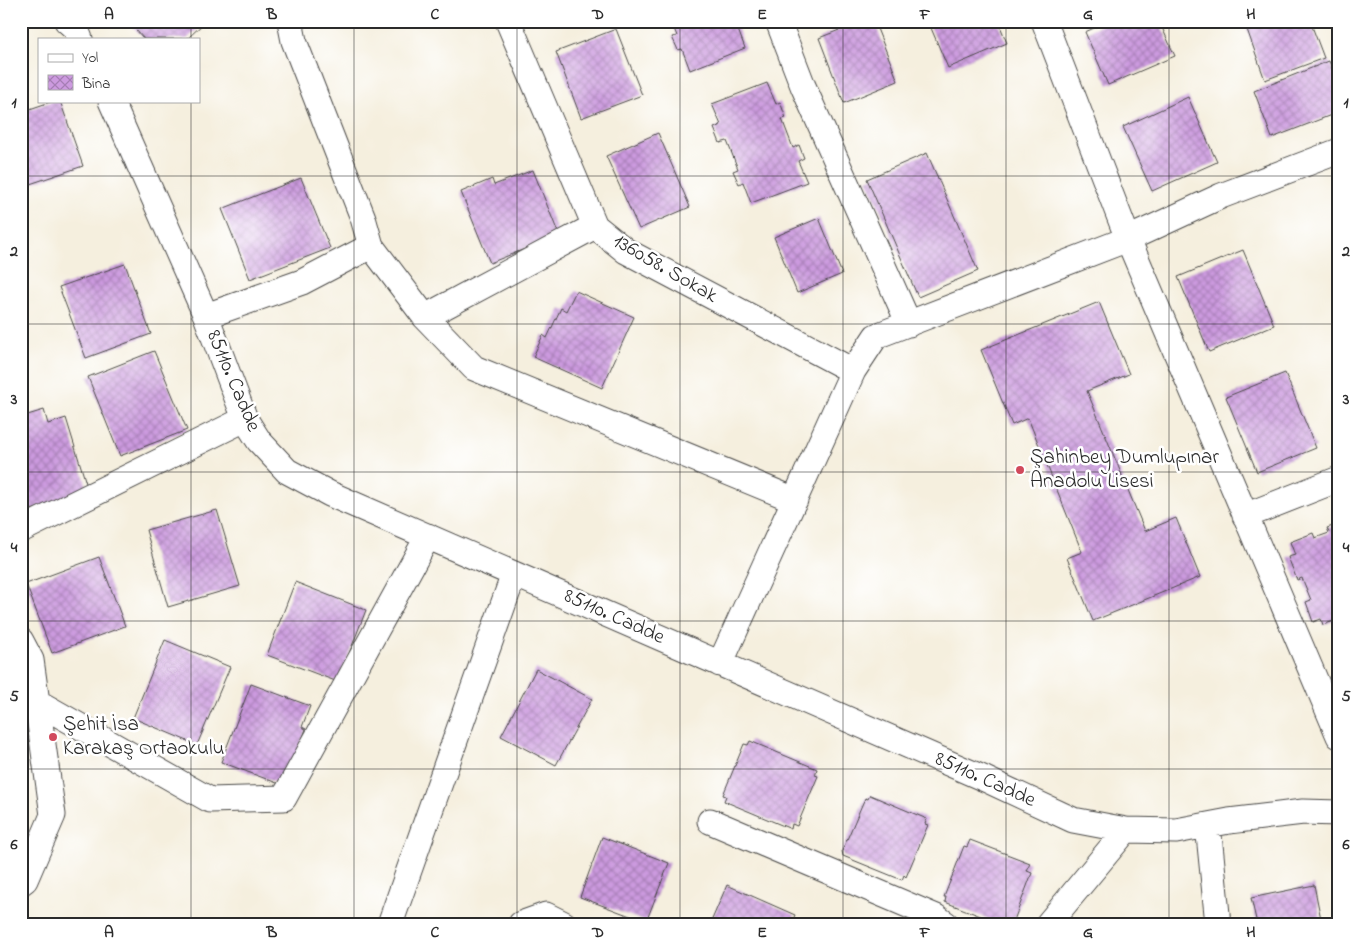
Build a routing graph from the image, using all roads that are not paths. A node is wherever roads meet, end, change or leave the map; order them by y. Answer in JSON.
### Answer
{"nodes":[{"id":1,"x":67,"y":21,"type":"edge"},
{"id":2,"x":508,"y":21,"type":"edge"},
{"id":3,"x":778,"y":21,"type":"edge"},
{"id":4,"x":1044,"y":21,"type":"edge"},
{"id":5,"x":288,"y":28,"type":"edge"},
{"id":6,"x":80,"y":38,"type":"edge"},
{"id":7,"x":111,"y":102,"type":"edge"},
{"id":8,"x":1339,"y":151,"type":"edge"},
{"id":9,"x":595,"y":226,"type":"junction"},
{"id":10,"x":1128,"y":239,"type":"junction"},
{"id":11,"x":371,"y":246,"type":"junction"},
{"id":12,"x":206,"y":316,"type":"junction"},
{"id":13,"x":425,"y":317,"type":"junction"},
{"id":14,"x":909,"y":324,"type":"junction"},
{"id":15,"x":853,"y":371,"type":"junction"},
{"id":16,"x":246,"y":419,"type":"junction"},
{"id":17,"x":1339,"y":479,"type":"edge"},
{"id":18,"x":795,"y":500,"type":"junction"},
{"id":19,"x":1245,"y":516,"type":"junction"},
{"id":20,"x":21,"y":530,"type":"edge"},
{"id":21,"x":428,"y":536,"type":"junction"},
{"id":22,"x":514,"y":574,"type":"junction"},
{"id":23,"x":21,"y":641,"type":"edge"},
{"id":24,"x":720,"y":664,"type":"junction"},
{"id":25,"x":37,"y":702,"type":"junction"},
{"id":26,"x":1339,"y":736,"type":"edge"},
{"id":27,"x":1339,"y":813,"type":"edge"},
{"id":28,"x":710,"y":821,"type":"dead end"},
{"id":29,"x":1208,"y":825,"type":"junction"},
{"id":30,"x":1126,"y":830,"type":"junction"},
{"id":31,"x":21,"y":883,"type":"edge"},
{"id":32,"x":390,"y":924,"type":"edge"},
{"id":33,"x":522,"y":924,"type":"edge"},
{"id":34,"x":564,"y":924,"type":"edge"},
{"id":35,"x":946,"y":924,"type":"edge"},
{"id":36,"x":1048,"y":924,"type":"edge"},
{"id":37,"x":1218,"y":924,"type":"edge"}],
"edges":[{"from":1,"to":6,"type":"street"},
{"from":2,"to":9,"type":"street","name":"136058. Sokak"},
{"from":3,"to":14,"type":"street"},
{"from":4,"to":10,"type":"street"},
{"from":5,"to":11,"type":"street"},
{"from":7,"to":12,"type":"street","name":"85110. Cadde"},
{"from":8,"to":10,"type":"street"},
{"from":9,"to":13,"type":"street"},
{"from":9,"to":15,"type":"street","name":"136058. Sokak"},
{"from":10,"to":14,"type":"street"},
{"from":10,"to":19,"type":"street"},
{"from":11,"to":12,"type":"street"},
{"from":11,"to":13,"type":"street"},
{"from":12,"to":16,"type":"street","name":"85110. Cadde"},
{"from":13,"to":18,"type":"street"},
{"from":14,"to":15,"type":"street"},
{"from":15,"to":18,"type":"street"},
{"from":16,"to":20,"type":"street"},
{"from":16,"to":21,"type":"street","name":"85110. Cadde"},
{"from":17,"to":19,"type":"street"},
{"from":18,"to":24,"type":"street"},
{"from":19,"to":26,"type":"street"},
{"from":21,"to":22,"type":"street","name":"85110. Cadde"},
{"from":21,"to":25,"type":"street"},
{"from":22,"to":24,"type":"street","name":"85110. Cadde"},
{"from":22,"to":32,"type":"street"},
{"from":23,"to":25,"type":"street"},
{"from":24,"to":30,"type":"street","name":"85110. Cadde"},
{"from":25,"to":31,"type":"street"},
{"from":27,"to":29,"type":"street","name":"85110. Cadde"},
{"from":28,"to":35,"type":"street"},
{"from":29,"to":30,"type":"street","name":"85110. Cadde"},
{"from":29,"to":37,"type":"street"},
{"from":30,"to":36,"type":"street"},
{"from":33,"to":34,"type":"street"}]}
